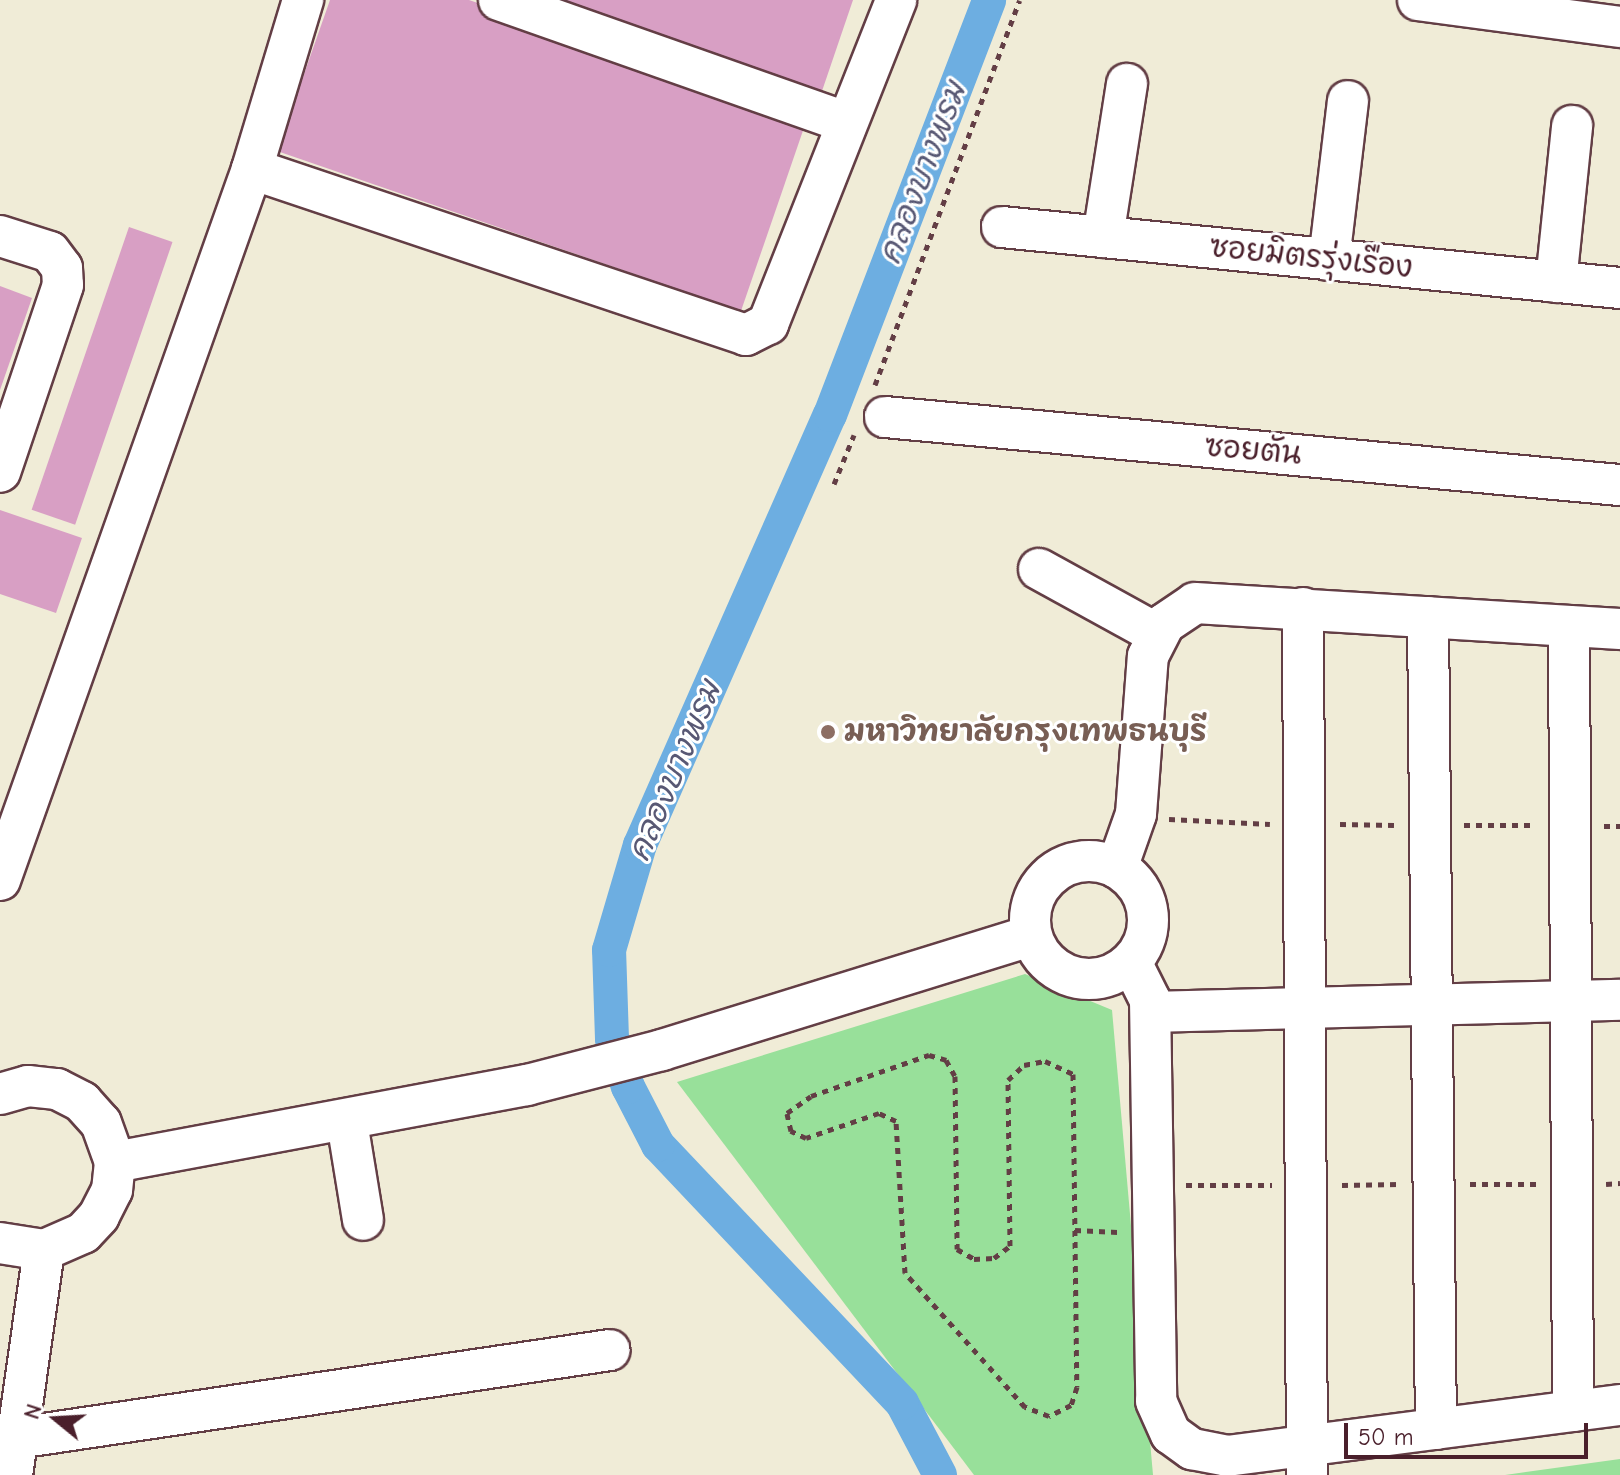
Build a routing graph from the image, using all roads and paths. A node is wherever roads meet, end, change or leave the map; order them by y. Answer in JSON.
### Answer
{"nodes":[{"id":1,"x":303,"y":0,"type":"edge"},
{"id":2,"x":499,"y":0,"type":"edge"},
{"id":3,"x":896,"y":0,"type":"edge"},
{"id":4,"x":1020,"y":0,"type":"edge"},
{"id":5,"x":1418,"y":0,"type":"edge"},
{"id":6,"x":1620,"y":27,"type":"edge"},
{"id":7,"x":1127,"y":84,"type":"dead end"},
{"id":8,"x":1348,"y":101,"type":"dead end"},
{"id":9,"x":845,"y":122,"type":"junction"},
{"id":10,"x":1572,"y":126,"type":"dead end"},
{"id":11,"x":252,"y":169,"type":"junction"},
{"id":12,"x":1002,"y":227,"type":"dead end"},
{"id":13,"x":0,"y":236,"type":"edge"},
{"id":14,"x":1103,"y":237,"type":"junction"},
{"id":15,"x":1329,"y":260,"type":"junction"},
{"id":16,"x":1556,"y":282,"type":"junction"},
{"id":17,"x":1620,"y":288,"type":"edge"},
{"id":18,"x":871,"y":414,"type":"junction"},
{"id":19,"x":0,"y":472,"type":"edge"},
{"id":20,"x":834,"y":484,"type":"dead end"},
{"id":21,"x":1620,"y":485,"type":"edge"},
{"id":22,"x":1039,"y":569,"type":"dead end"},
{"id":23,"x":1303,"y":608,"type":"junction"},
{"id":24,"x":1428,"y":617,"type":"junction"},
{"id":25,"x":1569,"y":626,"type":"junction"},
{"id":26,"x":1620,"y":629,"type":"edge"},
{"id":27,"x":1157,"y":634,"type":"junction"},
{"id":28,"x":1136,"y":814,"type":"junction"},
{"id":29,"x":1305,"y":824,"type":"junction"},
{"id":30,"x":1430,"y":825,"type":"junction"},
{"id":31,"x":1570,"y":825,"type":"junction"},
{"id":32,"x":1620,"y":826,"type":"edge"},
{"id":33,"x":1117,"y":868,"type":"junction"},
{"id":34,"x":0,"y":880,"type":"edge"},
{"id":35,"x":1031,"y":936,"type":"junction"},
{"id":36,"x":1131,"y":962,"type":"junction"},
{"id":37,"x":1620,"y":1000,"type":"edge"},
{"id":38,"x":1571,"y":1001,"type":"junction"},
{"id":39,"x":1432,"y":1005,"type":"junction"},
{"id":40,"x":1307,"y":1008,"type":"junction"},
{"id":41,"x":1151,"y":1012,"type":"junction"},
{"id":42,"x":1073,"y":1074,"type":"joint"},
{"id":43,"x":0,"y":1094,"type":"edge"},
{"id":44,"x":347,"y":1122,"type":"junction"},
{"id":45,"x":115,"y":1162,"type":"junction"},
{"id":46,"x":1620,"y":1183,"type":"edge"},
{"id":47,"x":1433,"y":1184,"type":"junction"},
{"id":48,"x":1571,"y":1184,"type":"junction"},
{"id":49,"x":1153,"y":1185,"type":"junction"},
{"id":50,"x":1308,"y":1185,"type":"junction"},
{"id":51,"x":363,"y":1220,"type":"dead end"},
{"id":52,"x":0,"y":1243,"type":"edge"},
{"id":53,"x":44,"y":1250,"type":"junction"},
{"id":54,"x":610,"y":1350,"type":"dead end"},
{"id":55,"x":1620,"y":1405,"type":"edge"},
{"id":56,"x":1573,"y":1411,"type":"junction"},
{"id":57,"x":1436,"y":1429,"type":"junction"},
{"id":58,"x":15,"y":1457,"type":"edge"},
{"id":59,"x":1309,"y":1460,"type":"edge"}],
"edges":[{"from":1,"to":11,"type":"street"},
{"from":2,"to":9,"type":"street"},
{"from":3,"to":9,"type":"street"},
{"from":4,"to":18,"type":"path"},
{"from":5,"to":6,"type":"street"},
{"from":7,"to":14,"type":"street"},
{"from":8,"to":15,"type":"street"},
{"from":9,"to":11,"type":"street"},
{"from":10,"to":16,"type":"street"},
{"from":11,"to":34,"type":"street"},
{"from":12,"to":14,"type":"street","name":"ซอยมิตรรุ่งเรือง"},
{"from":13,"to":19,"type":"street"},
{"from":14,"to":15,"type":"street","name":"ซอยมิตรรุ่งเรือง"},
{"from":15,"to":16,"type":"street","name":"ซอยมิตรรุ่งเรือง"},
{"from":16,"to":17,"type":"street","name":"ซอยมิตรรุ่งเรือง"},
{"from":18,"to":20,"type":"path"},
{"from":18,"to":21,"type":"street","name":"ซอยตัน"},
{"from":22,"to":27,"type":"street"},
{"from":23,"to":24,"type":"street"},
{"from":23,"to":27,"type":"street"},
{"from":23,"to":29,"type":"street"},
{"from":24,"to":25,"type":"street"},
{"from":24,"to":30,"type":"street"},
{"from":25,"to":26,"type":"street"},
{"from":25,"to":31,"type":"street"},
{"from":27,"to":28,"type":"street"},
{"from":28,"to":29,"type":"path"},
{"from":28,"to":33,"type":"street"},
{"from":29,"to":30,"type":"path"},
{"from":29,"to":40,"type":"street"},
{"from":30,"to":31,"type":"path"},
{"from":30,"to":39,"type":"street"},
{"from":31,"to":32,"type":"path"},
{"from":31,"to":38,"type":"street"},
{"from":33,"to":35,"type":"street"},
{"from":33,"to":36,"type":"street"},
{"from":35,"to":36,"type":"street"},
{"from":35,"to":44,"type":"street"},
{"from":36,"to":41,"type":"street"},
{"from":37,"to":38,"type":"street"},
{"from":38,"to":39,"type":"street"},
{"from":38,"to":48,"type":"street"},
{"from":39,"to":40,"type":"street"},
{"from":39,"to":47,"type":"street"},
{"from":40,"to":41,"type":"street"},
{"from":40,"to":50,"type":"street"},
{"from":41,"to":49,"type":"street"},
{"from":42,"to":42,"type":"path"},
{"from":43,"to":45,"type":"street"},
{"from":44,"to":45,"type":"street"},
{"from":44,"to":51,"type":"street"},
{"from":45,"to":53,"type":"street"},
{"from":46,"to":48,"type":"path"},
{"from":47,"to":48,"type":"path"},
{"from":47,"to":50,"type":"path"},
{"from":47,"to":57,"type":"street"},
{"from":48,"to":56,"type":"street"},
{"from":49,"to":50,"type":"path"},
{"from":49,"to":59,"type":"street"},
{"from":50,"to":59,"type":"street"},
{"from":52,"to":53,"type":"street"},
{"from":53,"to":58,"type":"street"},
{"from":54,"to":58,"type":"street"},
{"from":55,"to":56,"type":"street"},
{"from":56,"to":57,"type":"street"},
{"from":57,"to":59,"type":"street"}]}
